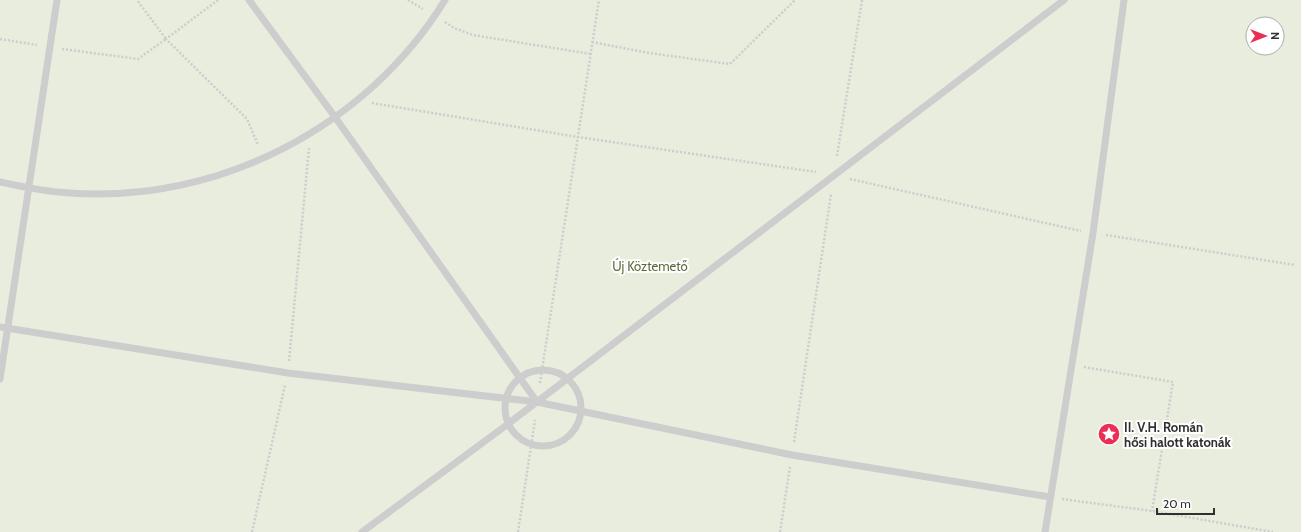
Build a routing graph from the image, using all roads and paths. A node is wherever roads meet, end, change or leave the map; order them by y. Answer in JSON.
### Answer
{"nodes":[{"id":1,"x":57,"y":0,"type":"edge"},
{"id":2,"x":137,"y":0,"type":"edge"},
{"id":3,"x":218,"y":0,"type":"edge"},
{"id":4,"x":249,"y":0,"type":"edge"},
{"id":5,"x":408,"y":0,"type":"edge"},
{"id":6,"x":445,"y":0,"type":"edge"},
{"id":7,"x":599,"y":0,"type":"edge"},
{"id":8,"x":795,"y":0,"type":"edge"},
{"id":9,"x":862,"y":0,"type":"edge"},
{"id":10,"x":1064,"y":0,"type":"edge"},
{"id":11,"x":1124,"y":0,"type":"edge"},
{"id":12,"x":435,"y":16,"type":"junction"},
{"id":13,"x":0,"y":39,"type":"edge"},
{"id":14,"x":166,"y":39,"type":"junction"},
{"id":15,"x":592,"y":42,"type":"junction"},
{"id":16,"x":50,"y":47,"type":"junction"},
{"id":17,"x":591,"y":54,"type":"junction"},
{"id":18,"x":336,"y":117,"type":"junction"},
{"id":19,"x":310,"y":134,"type":"junction"},
{"id":20,"x":264,"y":158,"type":"junction"},
{"id":21,"x":834,"y":175,"type":"junction"},
{"id":22,"x":0,"y":182,"type":"edge"},
{"id":23,"x":29,"y":188,"type":"junction"},
{"id":24,"x":0,"y":327,"type":"edge"},
{"id":25,"x":8,"y":328,"type":"junction"},
{"id":26,"x":1072,"y":365,"type":"junction"},
{"id":27,"x":542,"y":370,"type":"junction"},
{"id":28,"x":288,"y":373,"type":"junction"},
{"id":29,"x":520,"y":378,"type":"junction"},
{"id":30,"x":0,"y":379,"type":"edge"},
{"id":31,"x":567,"y":379,"type":"junction"},
{"id":32,"x":506,"y":398,"type":"junction"},
{"id":33,"x":537,"y":402,"type":"junction"},
{"id":34,"x":581,"y":412,"type":"junction"},
{"id":35,"x":508,"y":424,"type":"junction"},
{"id":36,"x":531,"y":445,"type":"junction"},
{"id":37,"x":792,"y":455,"type":"junction"},
{"id":38,"x":1050,"y":497,"type":"junction"},
{"id":39,"x":1152,"y":511,"type":"junction"},
{"id":40,"x":252,"y":532,"type":"edge"},
{"id":41,"x":362,"y":532,"type":"edge"},
{"id":42,"x":518,"y":532,"type":"edge"},
{"id":43,"x":780,"y":532,"type":"edge"},
{"id":44,"x":1045,"y":532,"type":"edge"},
{"id":45,"x":1273,"y":532,"type":"edge"}],
"edges":[{"from":1,"to":16,"type":"lane"},
{"from":2,"to":14,"type":"path"},
{"from":3,"to":14,"type":"path"},
{"from":4,"to":18,"type":"lane"},
{"from":5,"to":12,"type":"path"},
{"from":6,"to":12,"type":"lane"},
{"from":7,"to":15,"type":"path"},
{"from":8,"to":15,"type":"path"},
{"from":9,"to":21,"type":"path"},
{"from":10,"to":21,"type":"lane"},
{"from":11,"to":26,"type":"lane"},
{"from":12,"to":17,"type":"path"},
{"from":12,"to":18,"type":"lane"},
{"from":13,"to":16,"type":"path"},
{"from":14,"to":16,"type":"path"},
{"from":14,"to":20,"type":"path"},
{"from":15,"to":17,"type":"path"},
{"from":16,"to":23,"type":"lane"},
{"from":17,"to":27,"type":"path"},
{"from":18,"to":19,"type":"lane"},
{"from":18,"to":29,"type":"lane"},
{"from":19,"to":20,"type":"lane"},
{"from":19,"to":28,"type":"path"},
{"from":20,"to":23,"type":"lane"},
{"from":21,"to":31,"type":"lane"},
{"from":21,"to":37,"type":"path"},
{"from":22,"to":23,"type":"lane"},
{"from":23,"to":25,"type":"lane"},
{"from":24,"to":25,"type":"lane"},
{"from":25,"to":28,"type":"lane"},
{"from":25,"to":30,"type":"lane"},
{"from":26,"to":38,"type":"lane"},
{"from":26,"to":39,"type":"path"},
{"from":27,"to":29,"type":"lane"},
{"from":27,"to":31,"type":"lane"},
{"from":27,"to":33,"type":"path"},
{"from":28,"to":32,"type":"lane"},
{"from":28,"to":40,"type":"path"},
{"from":29,"to":32,"type":"lane"},
{"from":29,"to":33,"type":"lane"},
{"from":31,"to":33,"type":"lane"},
{"from":31,"to":34,"type":"lane"},
{"from":32,"to":33,"type":"lane"},
{"from":32,"to":35,"type":"lane"},
{"from":33,"to":34,"type":"lane"},
{"from":33,"to":35,"type":"lane"},
{"from":33,"to":36,"type":"path"},
{"from":34,"to":36,"type":"lane"},
{"from":34,"to":37,"type":"lane"},
{"from":35,"to":36,"type":"lane"},
{"from":35,"to":41,"type":"lane"},
{"from":36,"to":42,"type":"path"},
{"from":37,"to":38,"type":"lane"},
{"from":37,"to":43,"type":"path"},
{"from":38,"to":39,"type":"path"},
{"from":38,"to":44,"type":"lane"},
{"from":39,"to":45,"type":"path"}]}
